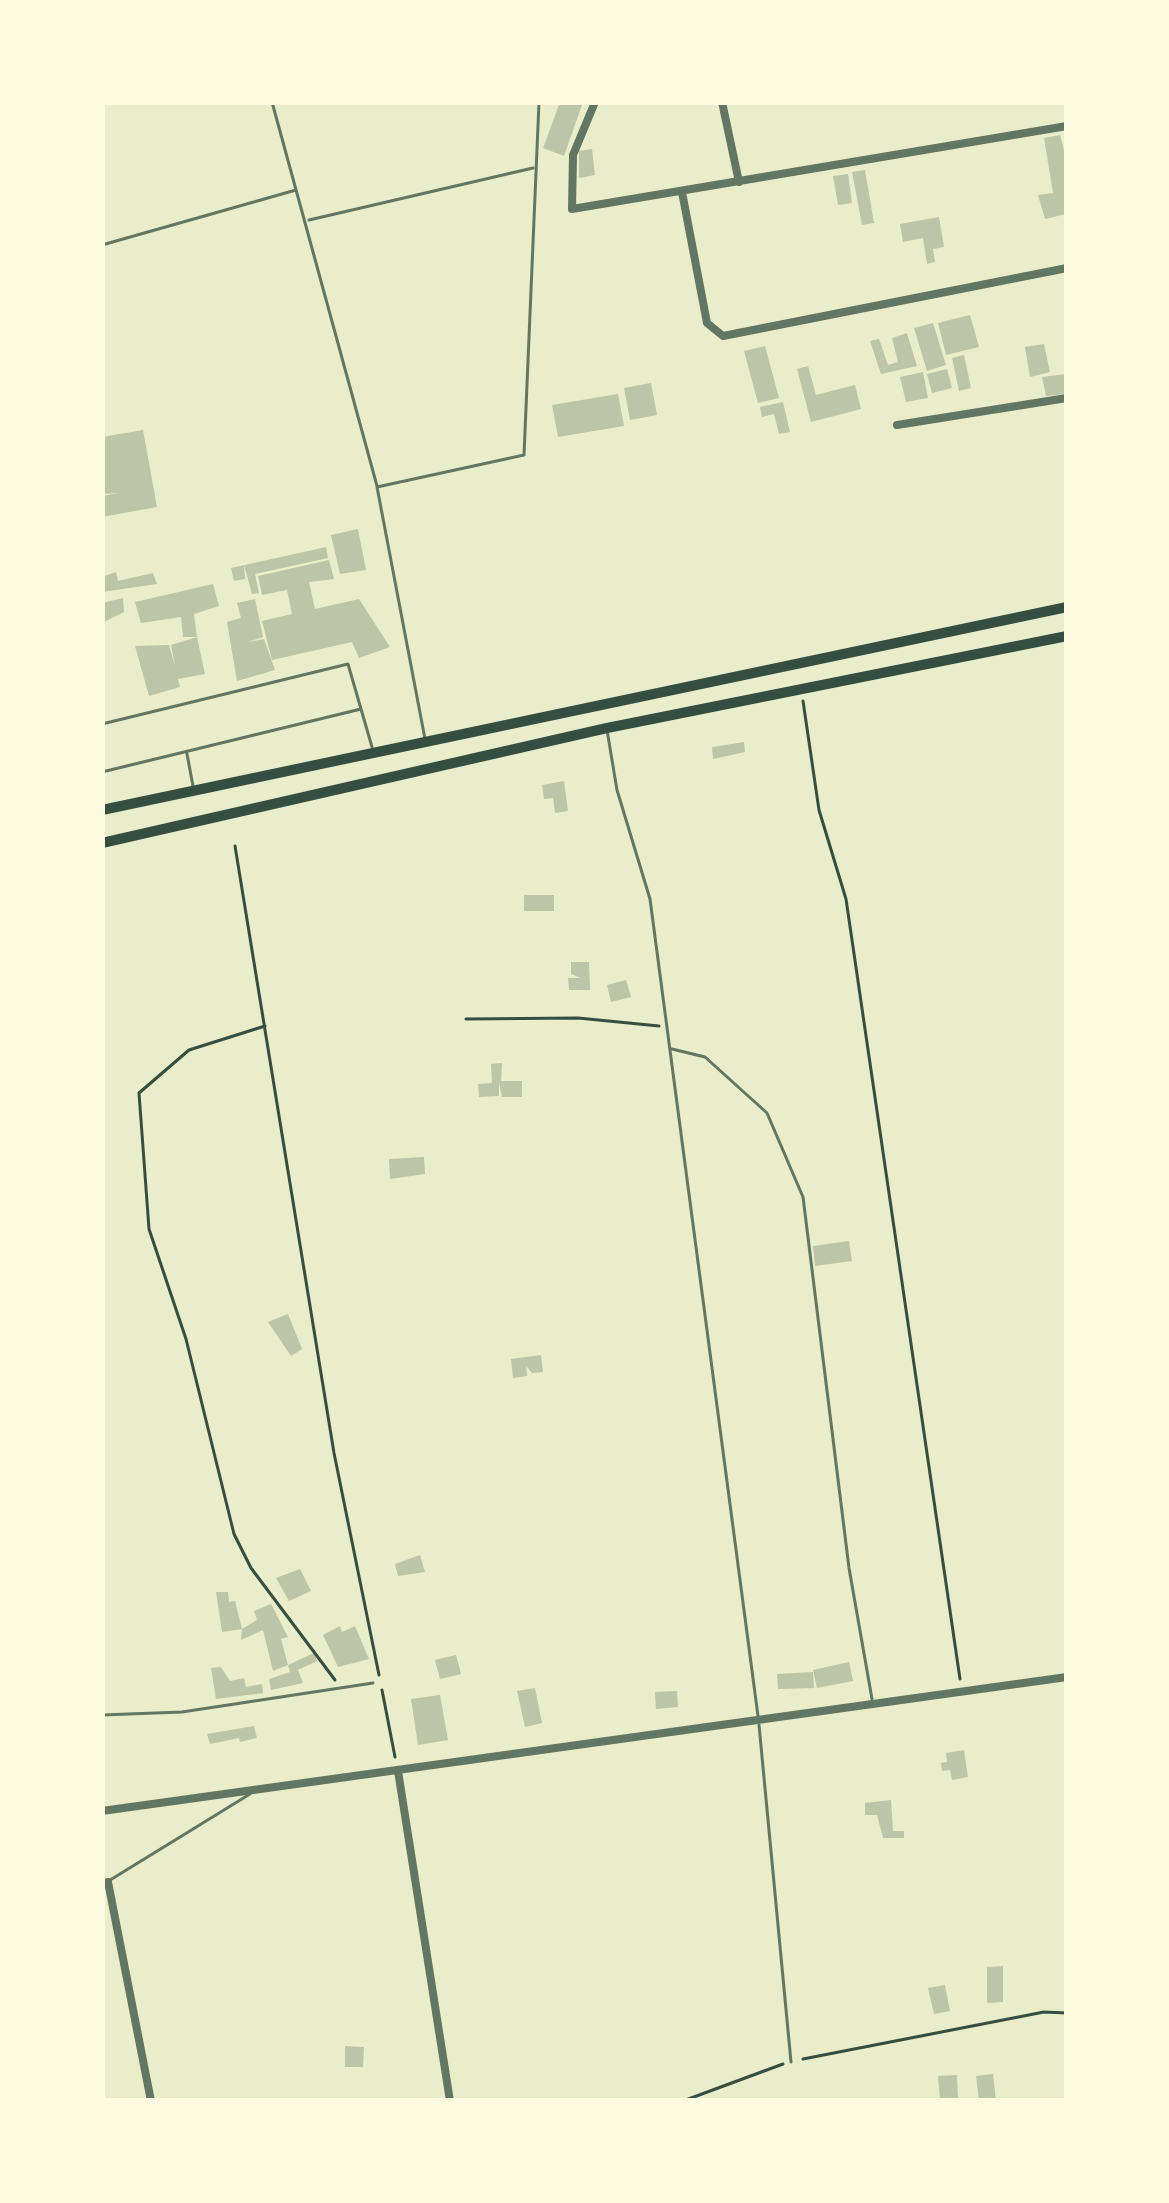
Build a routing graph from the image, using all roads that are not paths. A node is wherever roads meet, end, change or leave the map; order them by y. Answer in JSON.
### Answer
{"nodes":[{"id":1,"x":272,"y":102,"type":"edge"},
{"id":2,"x":539,"y":102,"type":"edge"},
{"id":3,"x":596,"y":102,"type":"edge"},
{"id":4,"x":722,"y":102,"type":"edge"},
{"id":5,"x":1067,"y":126,"type":"edge"},
{"id":6,"x":536,"y":167,"type":"junction"},
{"id":7,"x":739,"y":182,"type":"junction"},
{"id":8,"x":298,"y":190,"type":"junction"},
{"id":9,"x":682,"y":192,"type":"junction"},
{"id":10,"x":307,"y":221,"type":"junction"},
{"id":11,"x":102,"y":244,"type":"edge"},
{"id":12,"x":1067,"y":268,"type":"edge"},
{"id":13,"x":1067,"y":398,"type":"edge"},
{"id":14,"x":897,"y":425,"type":"dead end"},
{"id":15,"x":377,"y":487,"type":"junction"},
{"id":16,"x":1067,"y":608,"type":"edge"},
{"id":17,"x":1067,"y":637,"type":"edge"},
{"id":18,"x":361,"y":709,"type":"junction"},
{"id":19,"x":102,"y":724,"type":"edge"},
{"id":20,"x":607,"y":728,"type":"junction"},
{"id":21,"x":426,"y":744,"type":"junction"},
{"id":22,"x":187,"y":753,"type":"junction"},
{"id":23,"x":374,"y":755,"type":"junction"},
{"id":24,"x":102,"y":772,"type":"edge"},
{"id":25,"x":194,"y":790,"type":"junction"},
{"id":26,"x":102,"y":810,"type":"edge"},
{"id":27,"x":102,"y":843,"type":"edge"},
{"id":28,"x":669,"y":1049,"type":"junction"},
{"id":29,"x":1067,"y":1676,"type":"edge"},
{"id":30,"x":373,"y":1683,"type":"road end"},
{"id":31,"x":874,"y":1707,"type":"junction"},
{"id":32,"x":102,"y":1715,"type":"edge"},
{"id":33,"x":758,"y":1722,"type":"junction"},
{"id":34,"x":398,"y":1771,"type":"junction"},
{"id":35,"x":256,"y":1790,"type":"junction"},
{"id":36,"x":102,"y":1811,"type":"edge"},
{"id":37,"x":105,"y":1884,"type":"edge"},
{"id":38,"x":790,"y":2062,"type":"road end"},
{"id":39,"x":151,"y":2101,"type":"edge"},
{"id":40,"x":450,"y":2101,"type":"edge"}],
"edges":[{"from":1,"to":8,"type":"lane"},
{"from":2,"to":6,"type":"lane"},
{"from":3,"to":9,"type":"street"},
{"from":4,"to":7,"type":"street"},
{"from":5,"to":7,"type":"street"},
{"from":6,"to":10,"type":"lane"},
{"from":6,"to":15,"type":"lane"},
{"from":7,"to":9,"type":"street"},
{"from":8,"to":10,"type":"lane"},
{"from":8,"to":11,"type":"lane"},
{"from":9,"to":12,"type":"street"},
{"from":10,"to":15,"type":"lane"},
{"from":13,"to":14,"type":"street"},
{"from":15,"to":21,"type":"lane"},
{"from":16,"to":21,"type":"main road"},
{"from":17,"to":20,"type":"main road"},
{"from":18,"to":19,"type":"lane"},
{"from":18,"to":22,"type":"lane"},
{"from":18,"to":23,"type":"lane"},
{"from":20,"to":27,"type":"main road"},
{"from":20,"to":28,"type":"lane"},
{"from":21,"to":23,"type":"main road"},
{"from":22,"to":24,"type":"lane"},
{"from":22,"to":25,"type":"lane"},
{"from":23,"to":25,"type":"main road"},
{"from":25,"to":26,"type":"main road"},
{"from":28,"to":31,"type":"lane"},
{"from":28,"to":33,"type":"lane"},
{"from":29,"to":31,"type":"street"},
{"from":30,"to":32,"type":"lane"},
{"from":31,"to":33,"type":"street"},
{"from":33,"to":34,"type":"street"},
{"from":33,"to":38,"type":"lane"},
{"from":34,"to":35,"type":"street"},
{"from":34,"to":40,"type":"street"},
{"from":35,"to":36,"type":"street"},
{"from":35,"to":37,"type":"lane"},
{"from":37,"to":39,"type":"street"}]}
